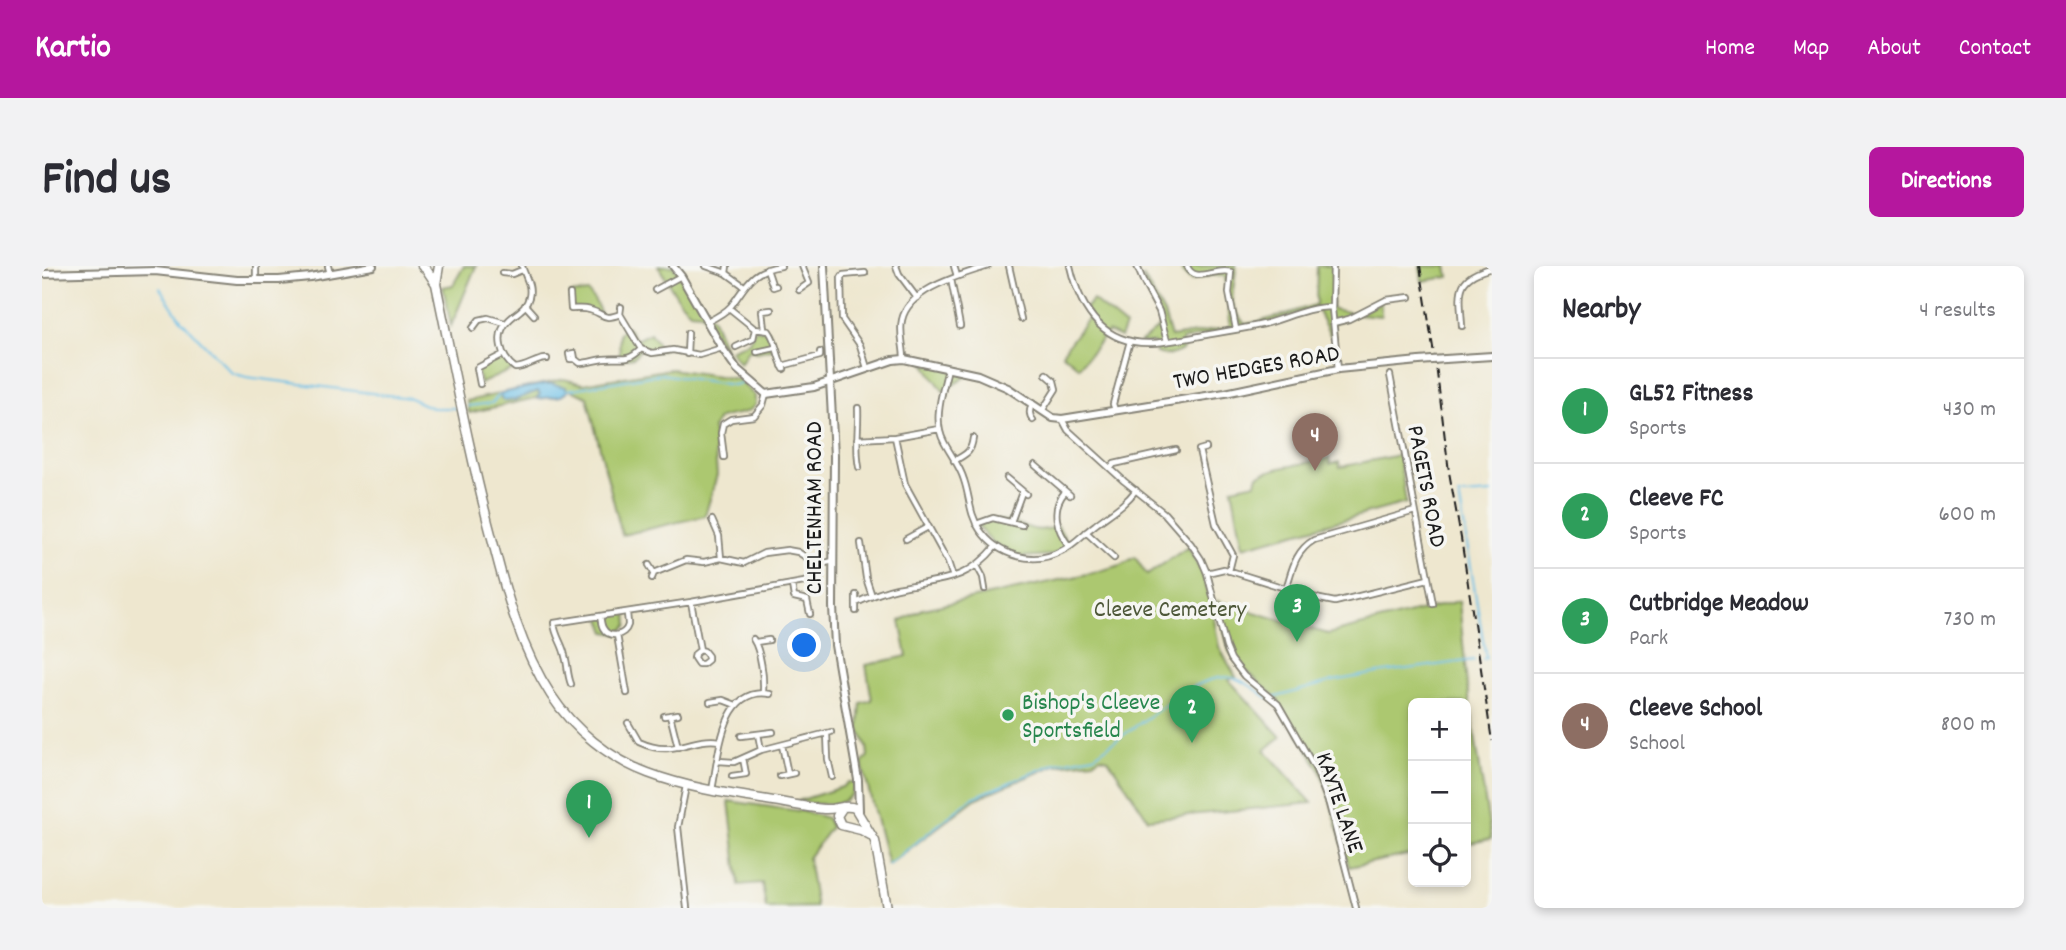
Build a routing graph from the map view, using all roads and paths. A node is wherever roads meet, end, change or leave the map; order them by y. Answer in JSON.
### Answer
{"nodes":[{"id":1,"x":256,"y":266,"type":"edge"},
{"id":2,"x":373,"y":266,"type":"edge"},
{"id":3,"x":438,"y":266,"type":"edge"},
{"id":4,"x":673,"y":266,"type":"edge"},
{"id":5,"x":706,"y":266,"type":"edge"},
{"id":6,"x":727,"y":266,"type":"edge"},
{"id":7,"x":780,"y":266,"type":"edge"},
{"id":8,"x":802,"y":266,"type":"edge"},
{"id":9,"x":824,"y":266,"type":"edge"},
{"id":10,"x":896,"y":266,"type":"edge"},
{"id":11,"x":954,"y":266,"type":"edge"},
{"id":12,"x":988,"y":266,"type":"edge"},
{"id":13,"x":1009,"y":266,"type":"edge"},
{"id":14,"x":1070,"y":266,"type":"edge"},
{"id":15,"x":1137,"y":266,"type":"edge"},
{"id":16,"x":1187,"y":266,"type":"edge"},
{"id":17,"x":1333,"y":266,"type":"edge"},
{"id":18,"x":424,"y":267,"type":"edge"},
{"id":19,"x":522,"y":268,"type":"edge"},
{"id":20,"x":1492,"y":268,"type":"edge"},
{"id":21,"x":131,"y":269,"type":"edge"},
{"id":22,"x":767,"y":269,"type":"junction"},
{"id":23,"x":1231,"y":269,"type":"edge"},
{"id":24,"x":1477,"y":269,"type":"edge"},
{"id":25,"x":62,"y":270,"type":"edge"},
{"id":26,"x":329,"y":270,"type":"edge"},
{"id":27,"x":502,"y":273,"type":"dead end"},
{"id":28,"x":726,"y":273,"type":"junction"},
{"id":29,"x":864,"y":273,"type":"dead end"},
{"id":30,"x":42,"y":274,"type":"edge"},
{"id":31,"x":681,"y":276,"type":"junction"},
{"id":32,"x":954,"y":277,"type":"junction"},
{"id":33,"x":256,"y":281,"type":"junction"},
{"id":34,"x":436,"y":284,"type":"junction"},
{"id":35,"x":744,"y":286,"type":"junction"},
{"id":36,"x":776,"y":286,"type":"dead end"},
{"id":37,"x":655,"y":290,"type":"dead end"},
{"id":38,"x":799,"y":290,"type":"dead end"},
{"id":39,"x":570,"y":294,"type":"dead end"},
{"id":40,"x":918,"y":298,"type":"junction"},
{"id":41,"x":1410,"y":298,"type":"dead end"},
{"id":42,"x":525,"y":305,"type":"junction"},
{"id":43,"x":621,"y":307,"type":"dead end"},
{"id":44,"x":1332,"y":307,"type":"junction"},
{"id":45,"x":729,"y":308,"type":"junction"},
{"id":46,"x":771,"y":310,"type":"dead end"},
{"id":47,"x":620,"y":314,"type":"junction"},
{"id":48,"x":534,"y":315,"type":"dead end"},
{"id":49,"x":1021,"y":319,"type":"dead end"},
{"id":50,"x":708,"y":322,"type":"junction"},
{"id":51,"x":505,"y":323,"type":"junction"},
{"id":52,"x":1333,"y":323,"type":"junction"},
{"id":53,"x":960,"y":326,"type":"dead end"},
{"id":54,"x":1462,"y":326,"type":"dead end"},
{"id":55,"x":473,"y":328,"type":"dead end"},
{"id":56,"x":755,"y":329,"type":"junction"},
{"id":57,"x":764,"y":329,"type":"junction"},
{"id":58,"x":1237,"y":329,"type":"junction"},
{"id":59,"x":688,"y":333,"type":"dead end"},
{"id":60,"x":1130,"y":341,"type":"junction"},
{"id":61,"x":1167,"y":341,"type":"junction"},
{"id":62,"x":736,"y":347,"type":"dead end"},
{"id":63,"x":722,"y":348,"type":"junction"},
{"id":64,"x":775,"y":348,"type":"junction"},
{"id":65,"x":641,"y":349,"type":"junction"},
{"id":66,"x":757,"y":352,"type":"dead end"},
{"id":67,"x":820,"y":352,"type":"dead end"},
{"id":68,"x":687,"y":354,"type":"junction"},
{"id":69,"x":502,"y":355,"type":"junction"},
{"id":70,"x":1492,"y":356,"type":"edge"},
{"id":71,"x":547,"y":359,"type":"dead end"},
{"id":72,"x":575,"y":359,"type":"dead end"},
{"id":73,"x":904,"y":359,"type":"junction"},
{"id":74,"x":948,"y":368,"type":"junction"},
{"id":75,"x":868,"y":369,"type":"junction"},
{"id":76,"x":1338,"y":369,"type":"junction"},
{"id":77,"x":1046,"y":374,"type":"dead end"},
{"id":78,"x":1390,"y":375,"type":"dead end"},
{"id":79,"x":831,"y":382,"type":"junction"},
{"id":80,"x":480,"y":384,"type":"dead end"},
{"id":81,"x":766,"y":394,"type":"junction"},
{"id":82,"x":1032,"y":403,"type":"junction"},
{"id":83,"x":858,"y":408,"type":"dead end"},
{"id":84,"x":1115,"y":410,"type":"junction"},
{"id":85,"x":1042,"y":411,"type":"junction"},
{"id":86,"x":1062,"y":419,"type":"junction"},
{"id":87,"x":1033,"y":420,"type":"dead end"},
{"id":88,"x":939,"y":429,"type":"junction"},
{"id":89,"x":895,"y":437,"type":"junction"},
{"id":90,"x":973,"y":438,"type":"dead end"},
{"id":91,"x":857,"y":439,"type":"junction"},
{"id":92,"x":1206,"y":448,"type":"dead end"},
{"id":93,"x":1176,"y":450,"type":"dead end"},
{"id":94,"x":724,"y":457,"type":"dead end"},
{"id":95,"x":954,"y":461,"type":"junction"},
{"id":96,"x":1035,"y":465,"type":"dead end"},
{"id":97,"x":859,"y":467,"type":"dead end"},
{"id":98,"x":1111,"y":468,"type":"junction"},
{"id":99,"x":1007,"y":478,"type":"dead end"},
{"id":100,"x":1136,"y":491,"type":"junction"},
{"id":101,"x":1415,"y":511,"type":"junction"},
{"id":102,"x":712,"y":520,"type":"dead end"},
{"id":103,"x":1012,"y":522,"type":"junction"},
{"id":104,"x":976,"y":524,"type":"junction"},
{"id":105,"x":1022,"y":526,"type":"dead end"},
{"id":106,"x":928,"y":527,"type":"junction"},
{"id":107,"x":1086,"y":532,"type":"junction"},
{"id":108,"x":906,"y":539,"type":"dead end"},
{"id":109,"x":861,"y":543,"type":"dead end"},
{"id":110,"x":1069,"y":546,"type":"junction"},
{"id":111,"x":996,"y":547,"type":"junction"},
{"id":112,"x":721,"y":558,"type":"junction"},
{"id":113,"x":1114,"y":558,"type":"dead end"},
{"id":114,"x":833,"y":561,"type":"junction"},
{"id":115,"x":649,"y":565,"type":"dead end"},
{"id":116,"x":819,"y":566,"type":"junction"},
{"id":117,"x":977,"y":566,"type":"junction"},
{"id":118,"x":1228,"y":570,"type":"junction"},
{"id":119,"x":1207,"y":573,"type":"junction"},
{"id":120,"x":813,"y":576,"type":"junction"},
{"id":121,"x":953,"y":577,"type":"junction"},
{"id":122,"x":820,"y":579,"type":"dead end"},
{"id":123,"x":1428,"y":579,"type":"junction"},
{"id":124,"x":792,"y":585,"type":"junction"},
{"id":125,"x":985,"y":589,"type":"dead end"},
{"id":126,"x":1286,"y":589,"type":"junction"},
{"id":127,"x":856,"y":595,"type":"dead end"},
{"id":128,"x":872,"y":596,"type":"junction"},
{"id":129,"x":691,"y":603,"type":"junction"},
{"id":130,"x":856,"y":603,"type":"junction"},
{"id":131,"x":1433,"y":604,"type":"dead end"},
{"id":132,"x":856,"y":611,"type":"dead end"},
{"id":133,"x":627,"y":612,"type":"junction"},
{"id":134,"x":810,"y":614,"type":"dead end"},
{"id":135,"x":600,"y":616,"type":"junction"},
{"id":136,"x":617,"y":635,"type":"junction"},
{"id":137,"x":769,"y":640,"type":"dead end"},
{"id":138,"x":700,"y":650,"type":"dead end"},
{"id":139,"x":562,"y":688,"type":"dead end"},
{"id":140,"x":763,"y":692,"type":"junction"},
{"id":141,"x":627,"y":694,"type":"dead end"},
{"id":142,"x":770,"y":694,"type":"dead end"},
{"id":143,"x":710,"y":702,"type":"dead end"},
{"id":144,"x":736,"y":705,"type":"junction"},
{"id":145,"x":678,"y":714,"type":"dead end"},
{"id":146,"x":670,"y":715,"type":"junction"},
{"id":147,"x":664,"y":716,"type":"dead end"},
{"id":148,"x":628,"y":723,"type":"dead end"},
{"id":149,"x":773,"y":732,"type":"dead end"},
{"id":150,"x":758,"y":734,"type":"junction"},
{"id":151,"x":741,"y":736,"type":"dead end"},
{"id":152,"x":721,"y":741,"type":"junction"},
{"id":153,"x":782,"y":745,"type":"junction"},
{"id":154,"x":678,"y":747,"type":"junction"},
{"id":155,"x":761,"y":750,"type":"junction"},
{"id":156,"x":743,"y":758,"type":"junction"},
{"id":157,"x":718,"y":761,"type":"junction"},
{"id":158,"x":732,"y":776,"type":"dead end"},
{"id":159,"x":780,"y":776,"type":"dead end"},
{"id":160,"x":832,"y":777,"type":"dead end"},
{"id":161,"x":686,"y":786,"type":"junction"},
{"id":162,"x":858,"y":789,"type":"junction"},
{"id":163,"x":712,"y":791,"type":"junction"},
{"id":164,"x":844,"y":806,"type":"junction"},
{"id":165,"x":825,"y":809,"type":"junction"},
{"id":166,"x":859,"y":813,"type":"junction"},
{"id":167,"x":837,"y":820,"type":"junction"},
{"id":168,"x":849,"y":828,"type":"junction"},
{"id":169,"x":872,"y":836,"type":"junction"},
{"id":170,"x":687,"y":908,"type":"edge"},
{"id":171,"x":887,"y":908,"type":"edge"},
{"id":172,"x":1356,"y":908,"type":"edge"}],
"edges":[{"from":1,"to":33,"type":"street"},
{"from":2,"to":26,"type":"street"},
{"from":3,"to":18,"type":"main road"},
{"from":3,"to":34,"type":"main road"},
{"from":4,"to":31,"type":"street"},
{"from":5,"to":28,"type":"street"},
{"from":6,"to":28,"type":"street"},
{"from":7,"to":22,"type":"street"},
{"from":8,"to":38,"type":"street"},
{"from":9,"to":79,"type":"street","name":"CHELTENHAM ROAD"},
{"from":10,"to":40,"type":"street"},
{"from":11,"to":32,"type":"street"},
{"from":12,"to":32,"type":"street"},
{"from":13,"to":49,"type":"street"},
{"from":14,"to":60,"type":"street"},
{"from":15,"to":61,"type":"street"},
{"from":16,"to":23,"type":"street"},
{"from":17,"to":44,"type":"street"},
{"from":18,"to":34,"type":"main road"},
{"from":19,"to":27,"type":"street"},
{"from":19,"to":42,"type":"street"},
{"from":20,"to":24,"type":"street"},
{"from":21,"to":25,"type":"street"},
{"from":21,"to":33,"type":"street"},
{"from":22,"to":35,"type":"street"},
{"from":22,"to":36,"type":"street"},
{"from":23,"to":58,"type":"street"},
{"from":24,"to":54,"type":"street"},
{"from":25,"to":30,"type":"street"},
{"from":26,"to":33,"type":"street"},
{"from":28,"to":35,"type":"street"},
{"from":29,"to":75,"type":"street"},
{"from":31,"to":37,"type":"street"},
{"from":31,"to":50,"type":"street"},
{"from":32,"to":40,"type":"street"},
{"from":32,"to":53,"type":"street"},
{"from":34,"to":161,"type":"main road"},
{"from":35,"to":45,"type":"street"},
{"from":39,"to":47,"type":"street"},
{"from":40,"to":73,"type":"street"},
{"from":41,"to":52,"type":"street"},
{"from":42,"to":48,"type":"street"},
{"from":42,"to":51,"type":"street"},
{"from":43,"to":47,"type":"street"},
{"from":44,"to":52,"type":"street"},
{"from":44,"to":58,"type":"street"},
{"from":45,"to":50,"type":"street"},
{"from":45,"to":56,"type":"street"},
{"from":46,"to":57,"type":"street"},
{"from":47,"to":65,"type":"street"},
{"from":50,"to":63,"type":"street"},
{"from":51,"to":55,"type":"street"},
{"from":51,"to":69,"type":"street"},
{"from":52,"to":76,"type":"street"},
{"from":56,"to":57,"type":"street"},
{"from":56,"to":62,"type":"street"},
{"from":57,"to":64,"type":"street"},
{"from":58,"to":61,"type":"street"},
{"from":59,"to":68,"type":"street"},
{"from":60,"to":61,"type":"street"},
{"from":60,"to":84,"type":"street"},
{"from":63,"to":68,"type":"street"},
{"from":63,"to":81,"type":"street"},
{"from":64,"to":66,"type":"street"},
{"from":64,"to":67,"type":"street"},
{"from":65,"to":68,"type":"street"},
{"from":65,"to":72,"type":"street"},
{"from":69,"to":71,"type":"street"},
{"from":69,"to":80,"type":"street"},
{"from":70,"to":76,"type":"street","name":"TWO HEDGES ROAD","bridge":true},
{"from":73,"to":74,"type":"street"},
{"from":73,"to":75,"type":"street"},
{"from":74,"to":82,"type":"street"},
{"from":74,"to":88,"type":"street"},
{"from":75,"to":79,"type":"street"},
{"from":76,"to":84,"type":"street","name":"TWO HEDGES ROAD"},
{"from":77,"to":85,"type":"street"},
{"from":78,"to":101,"type":"street","name":"PAGETS ROAD"},
{"from":79,"to":81,"type":"street"},
{"from":79,"to":114,"type":"street","name":"CHELTENHAM ROAD"},
{"from":81,"to":94,"type":"street"},
{"from":82,"to":85,"type":"street"},
{"from":82,"to":87,"type":"street"},
{"from":83,"to":91,"type":"street"},
{"from":84,"to":86,"type":"street","name":"TWO HEDGES ROAD"},
{"from":85,"to":86,"type":"street"},
{"from":86,"to":98,"type":"street","name":"KAYTE LANE"},
{"from":88,"to":89,"type":"street"},
{"from":88,"to":95,"type":"street"},
{"from":89,"to":91,"type":"street"},
{"from":89,"to":106,"type":"street"},
{"from":90,"to":95,"type":"street"},
{"from":91,"to":97,"type":"street"},
{"from":92,"to":118,"type":"street"},
{"from":93,"to":98,"type":"street"},
{"from":95,"to":104,"type":"street"},
{"from":96,"to":110,"type":"street"},
{"from":98,"to":100,"type":"street","name":"KAYTE LANE"},
{"from":99,"to":103,"type":"street"},
{"from":100,"to":107,"type":"street"},
{"from":100,"to":119,"type":"street","name":"KAYTE LANE"},
{"from":101,"to":123,"type":"street","name":"PAGETS ROAD"},
{"from":101,"to":126,"type":"street"},
{"from":102,"to":112,"type":"street"},
{"from":103,"to":104,"type":"street"},
{"from":103,"to":105,"type":"street"},
{"from":104,"to":111,"type":"street"},
{"from":106,"to":108,"type":"street"},
{"from":106,"to":121,"type":"street"},
{"from":107,"to":110,"type":"street"},
{"from":107,"to":113,"type":"street"},
{"from":109,"to":128,"type":"street"},
{"from":110,"to":111,"type":"street"},
{"from":111,"to":117,"type":"street"},
{"from":112,"to":115,"type":"street"},
{"from":112,"to":116,"type":"street"},
{"from":114,"to":116,"type":"street"},
{"from":114,"to":162,"type":"street","name":"CHELTENHAM ROAD"},
{"from":116,"to":120,"type":"street"},
{"from":117,"to":121,"type":"street"},
{"from":117,"to":125,"type":"street"},
{"from":118,"to":119,"type":"street"},
{"from":118,"to":126,"type":"street"},
{"from":119,"to":172,"type":"street","name":"KAYTE LANE"},
{"from":120,"to":122,"type":"street"},
{"from":120,"to":124,"type":"street"},
{"from":121,"to":128,"type":"street"},
{"from":123,"to":126,"type":"street"},
{"from":123,"to":131,"type":"street","name":"PAGETS ROAD"},
{"from":124,"to":129,"type":"street"},
{"from":124,"to":134,"type":"street"},
{"from":127,"to":130,"type":"street"},
{"from":128,"to":130,"type":"street"},
{"from":129,"to":133,"type":"street"},
{"from":129,"to":138,"type":"street"},
{"from":130,"to":132,"type":"street"},
{"from":133,"to":135,"type":"street"},
{"from":133,"to":136,"type":"street"},
{"from":135,"to":136,"type":"street"},
{"from":135,"to":139,"type":"street"},
{"from":136,"to":141,"type":"street"},
{"from":137,"to":140,"type":"street"},
{"from":140,"to":142,"type":"street"},
{"from":140,"to":144,"type":"street"},
{"from":143,"to":144,"type":"street"},
{"from":144,"to":152,"type":"street"},
{"from":145,"to":146,"type":"street"},
{"from":146,"to":147,"type":"street"},
{"from":146,"to":154,"type":"street"},
{"from":148,"to":154,"type":"street"},
{"from":149,"to":150,"type":"street"},
{"from":150,"to":151,"type":"street"},
{"from":150,"to":155,"type":"street"},
{"from":152,"to":154,"type":"street"},
{"from":152,"to":157,"type":"street"},
{"from":153,"to":155,"type":"street"},
{"from":153,"to":159,"type":"street"},
{"from":153,"to":160,"type":"street"},
{"from":155,"to":156,"type":"street"},
{"from":156,"to":157,"type":"street"},
{"from":156,"to":158,"type":"street"},
{"from":157,"to":163,"type":"street"},
{"from":161,"to":163,"type":"main road"},
{"from":161,"to":170,"type":"street"},
{"from":162,"to":164,"type":"street"},
{"from":162,"to":166,"type":"street","name":"CHELTENHAM ROAD"},
{"from":163,"to":165,"type":"main road"},
{"from":164,"to":165,"type":"main road"},
{"from":164,"to":166,"type":"main road"},
{"from":164,"to":167,"type":"main road"},
{"from":165,"to":167,"type":"main road"},
{"from":166,"to":168,"type":"main road"},
{"from":166,"to":169,"type":"main road"},
{"from":167,"to":168,"type":"main road"},
{"from":168,"to":169,"type":"main road"},
{"from":169,"to":171,"type":"main road"}]}
